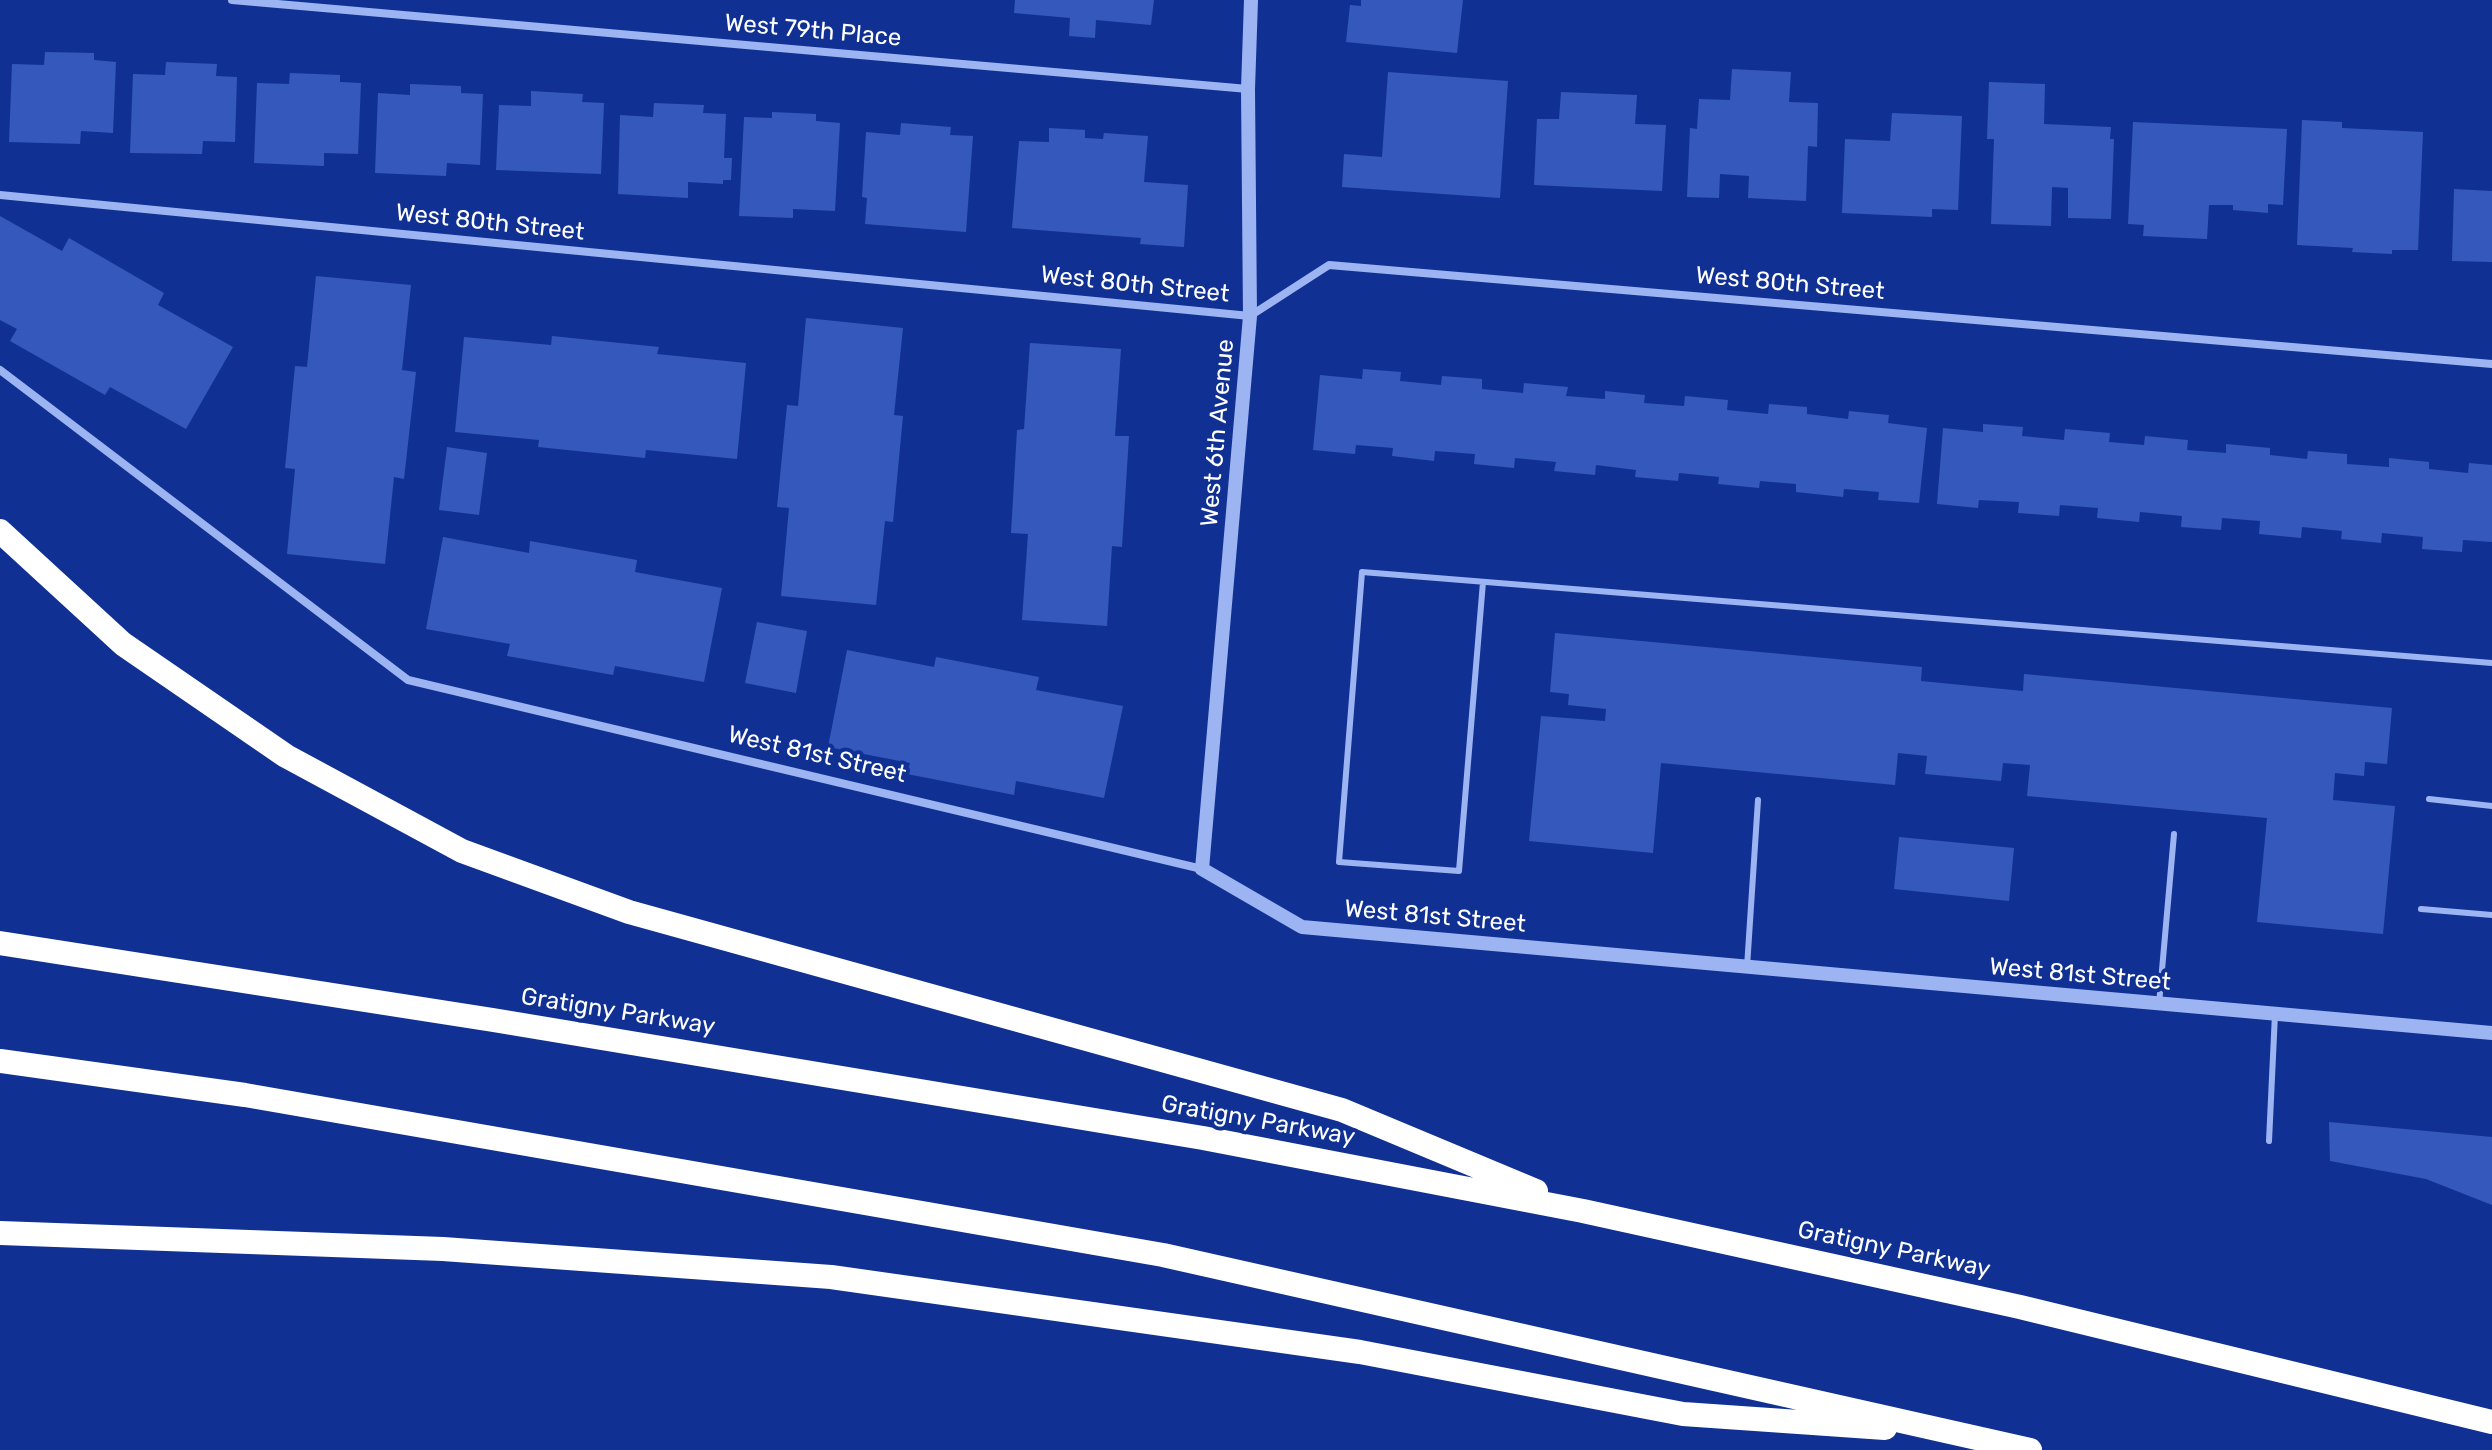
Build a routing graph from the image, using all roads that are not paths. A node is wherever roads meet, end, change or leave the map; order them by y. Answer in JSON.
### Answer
{"nodes":[{"id":1,"x":232,"y":0,"type":"edge"},
{"id":2,"x":1251,"y":0,"type":"edge"},
{"id":3,"x":1248,"y":89,"type":"junction"},
{"id":4,"x":0,"y":195,"type":"edge"},
{"id":5,"x":1250,"y":316,"type":"junction"},
{"id":6,"x":2492,"y":364,"type":"edge"},
{"id":7,"x":0,"y":370,"type":"edge"},
{"id":8,"x":0,"y":531,"type":"edge"},
{"id":9,"x":1483,"y":582,"type":"junction"},
{"id":10,"x":2492,"y":663,"type":"edge"},
{"id":11,"x":2429,"y":799,"type":"dead end"},
{"id":12,"x":1758,"y":800,"type":"dead end"},
{"id":13,"x":2492,"y":806,"type":"edge"},
{"id":14,"x":2174,"y":834,"type":"dead end"},
{"id":15,"x":1202,"y":869,"type":"junction"},
{"id":16,"x":2421,"y":909,"type":"dead end"},
{"id":17,"x":2492,"y":915,"type":"edge"},
{"id":18,"x":0,"y":943,"type":"edge"},
{"id":19,"x":1747,"y":967,"type":"junction"},
{"id":20,"x":2159,"y":1004,"type":"junction"},
{"id":21,"x":2275,"y":1014,"type":"junction"},
{"id":22,"x":2492,"y":1033,"type":"edge"},
{"id":23,"x":0,"y":1061,"type":"edge"},
{"id":24,"x":2269,"y":1141,"type":"dead end"},
{"id":25,"x":1583,"y":1211,"type":"junction"},
{"id":26,"x":0,"y":1233,"type":"edge"},
{"id":27,"x":2492,"y":1422,"type":"edge"},
{"id":28,"x":1963,"y":1433,"type":"junction"},
{"id":29,"x":2030,"y":1450,"type":"edge"}],
"edges":[{"from":1,"to":3,"type":"street","name":"West 79th Place"},
{"from":2,"to":3,"type":"street","name":"West 6th Avenue"},
{"from":3,"to":5,"type":"street","name":"West 6th Avenue"},
{"from":4,"to":5,"type":"street","name":"West 80th Street"},
{"from":5,"to":6,"type":"street","name":"West 80th Street"},
{"from":5,"to":15,"type":"street","name":"West 6th Avenue"},
{"from":7,"to":15,"type":"street","name":"West 81st Street"},
{"from":8,"to":25,"type":"highway"},
{"from":9,"to":9,"type":"lane"},
{"from":9,"to":10,"type":"lane"},
{"from":11,"to":13,"type":"lane"},
{"from":12,"to":19,"type":"lane"},
{"from":14,"to":20,"type":"lane"},
{"from":15,"to":19,"type":"street","name":"West 81st Street"},
{"from":16,"to":17,"type":"lane"},
{"from":18,"to":25,"type":"highway","name":"Gratigny Parkway"},
{"from":19,"to":20,"type":"street","name":"West 81st Street"},
{"from":20,"to":21,"type":"street","name":"West 81st Street"},
{"from":21,"to":22,"type":"street","name":"West 81st Street"},
{"from":21,"to":24,"type":"lane"},
{"from":23,"to":28,"type":"highway"},
{"from":25,"to":27,"type":"highway","name":"Gratigny Parkway"},
{"from":26,"to":28,"type":"highway"},
{"from":28,"to":29,"type":"highway"}]}
